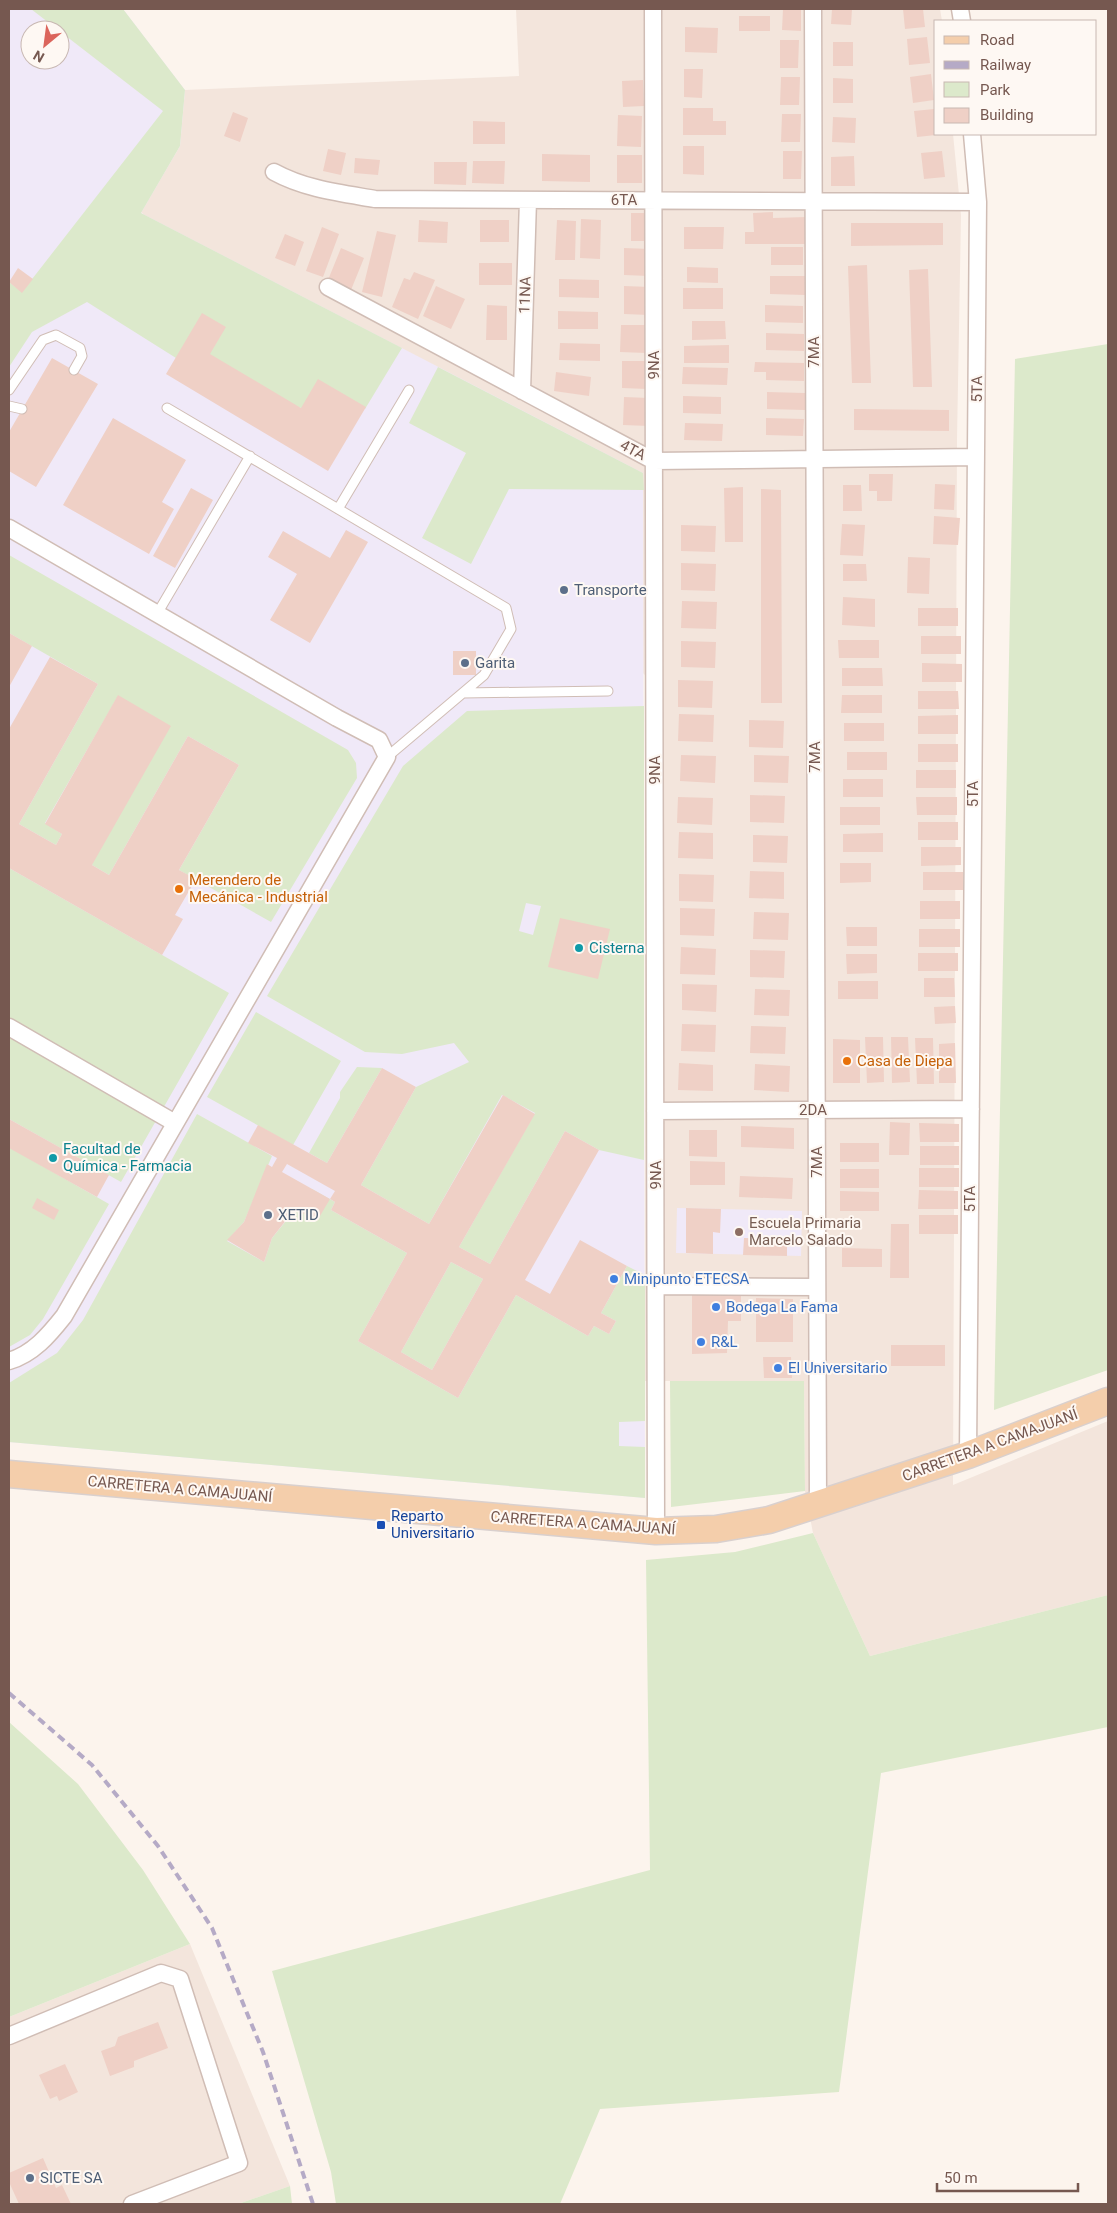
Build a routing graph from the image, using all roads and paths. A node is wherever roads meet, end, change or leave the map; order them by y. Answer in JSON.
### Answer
{"nodes":[{"id":1,"x":653,"y":9,"type":"edge"},
{"id":2,"x":813,"y":9,"type":"edge"},
{"id":3,"x":972,"y":135,"type":"edge"},
{"id":4,"x":274,"y":172,"type":"dead end"},
{"id":5,"x":528,"y":200,"type":"junction"},
{"id":6,"x":654,"y":201,"type":"junction"},
{"id":7,"x":814,"y":201,"type":"junction"},
{"id":8,"x":978,"y":202,"type":"junction"},
{"id":9,"x":328,"y":287,"type":"dead end"},
{"id":10,"x":74,"y":370,"type":"dead end"},
{"id":11,"x":9,"y":390,"type":"edge"},
{"id":12,"x":409,"y":390,"type":"dead end"},
{"id":13,"x":522,"y":390,"type":"junction"},
{"id":14,"x":9,"y":406,"type":"edge"},
{"id":15,"x":167,"y":408,"type":"dead end"},
{"id":16,"x":22,"y":409,"type":"dead end"},
{"id":17,"x":250,"y":456,"type":"junction"},
{"id":18,"x":976,"y":457,"type":"junction"},
{"id":19,"x":814,"y":459,"type":"junction"},
{"id":20,"x":654,"y":461,"type":"junction"},
{"id":21,"x":338,"y":509,"type":"junction"},
{"id":22,"x":9,"y":528,"type":"edge"},
{"id":23,"x":157,"y":614,"type":"junction"},
{"id":24,"x":608,"y":691,"type":"dead end"},
{"id":25,"x":463,"y":693,"type":"junction"},
{"id":26,"x":387,"y":757,"type":"junction"},
{"id":27,"x":9,"y":1027,"type":"edge"},
{"id":28,"x":971,"y":1109,"type":"junction"},
{"id":29,"x":816,"y":1110,"type":"junction"},
{"id":30,"x":656,"y":1111,"type":"junction"},
{"id":31,"x":176,"y":1123,"type":"junction"},
{"id":32,"x":656,"y":1286,"type":"junction"},
{"id":33,"x":817,"y":1287,"type":"junction"},
{"id":34,"x":9,"y":1361,"type":"edge"},
{"id":35,"x":1108,"y":1401,"type":"edge"},
{"id":36,"x":968,"y":1456,"type":"junction"},
{"id":37,"x":9,"y":1474,"type":"edge"},
{"id":38,"x":818,"y":1504,"type":"junction"},
{"id":39,"x":656,"y":1531,"type":"junction"},
{"id":40,"x":9,"y":2036,"type":"edge"},
{"id":41,"x":132,"y":2204,"type":"edge"}],
"edges":[{"from":1,"to":6,"type":"street","name":"9NA"},
{"from":2,"to":7,"type":"street","name":"7MA"},
{"from":3,"to":8,"type":"street","name":"5TA"},
{"from":4,"to":5,"type":"street","name":"6TA"},
{"from":5,"to":6,"type":"street","name":"6TA"},
{"from":5,"to":13,"type":"street","name":"11NA"},
{"from":6,"to":7,"type":"street","name":"6TA"},
{"from":6,"to":20,"type":"street","name":"9NA"},
{"from":7,"to":8,"type":"street","name":"6TA"},
{"from":7,"to":19,"type":"street","name":"7MA"},
{"from":8,"to":18,"type":"street","name":"5TA"},
{"from":9,"to":13,"type":"street","name":"4TA"},
{"from":10,"to":11,"type":"lane"},
{"from":12,"to":21,"type":"lane"},
{"from":13,"to":20,"type":"street","name":"4TA"},
{"from":14,"to":16,"type":"lane"},
{"from":15,"to":17,"type":"lane"},
{"from":17,"to":21,"type":"lane"},
{"from":17,"to":23,"type":"lane"},
{"from":18,"to":19,"type":"street","name":"4TA"},
{"from":18,"to":28,"type":"street","name":"5TA"},
{"from":19,"to":20,"type":"street","name":"4TA"},
{"from":19,"to":29,"type":"street","name":"7MA"},
{"from":20,"to":30,"type":"street","name":"9NA"},
{"from":21,"to":25,"type":"lane"},
{"from":22,"to":23,"type":"street"},
{"from":23,"to":26,"type":"street"},
{"from":24,"to":25,"type":"lane"},
{"from":25,"to":26,"type":"lane"},
{"from":26,"to":31,"type":"street"},
{"from":27,"to":31,"type":"street"},
{"from":28,"to":29,"type":"street","name":"2DA"},
{"from":28,"to":36,"type":"street","name":"5TA"},
{"from":29,"to":30,"type":"street","name":"2DA"},
{"from":29,"to":33,"type":"street","name":"7MA"},
{"from":30,"to":32,"type":"street","name":"9NA"},
{"from":31,"to":34,"type":"street"},
{"from":32,"to":33,"type":"street"},
{"from":32,"to":39,"type":"street","name":"9NA"},
{"from":33,"to":38,"type":"street","name":"7MA"},
{"from":35,"to":36,"type":"main road","name":"CARRETERA A CAMAJUANÍ"},
{"from":36,"to":38,"type":"main road","name":"CARRETERA A CAMAJUANÍ"},
{"from":37,"to":39,"type":"main road","name":"CARRETERA A CAMAJUANÍ"},
{"from":38,"to":39,"type":"main road","name":"CARRETERA A CAMAJUANÍ"},
{"from":40,"to":41,"type":"street"}]}
